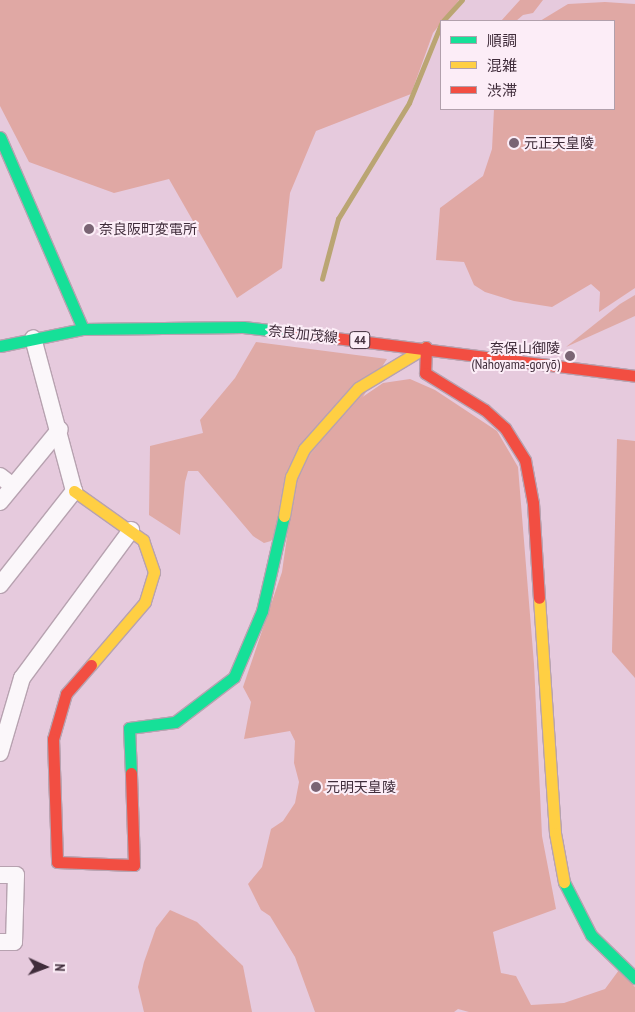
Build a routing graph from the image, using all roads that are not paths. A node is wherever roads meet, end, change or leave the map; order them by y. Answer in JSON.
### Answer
{"nodes":[{"id":1,"x":0,"y":137,"type":"edge"},
{"id":2,"x":82,"y":329,"type":"junction"},
{"id":3,"x":33,"y":338,"type":"junction"},
{"id":4,"x":0,"y":346,"type":"edge"},
{"id":5,"x":426,"y":347,"type":"junction"},
{"id":6,"x":635,"y":376,"type":"edge"},
{"id":7,"x":60,"y":428,"type":"junction"},
{"id":8,"x":0,"y":476,"type":"edge"},
{"id":9,"x":13,"y":486,"type":"junction"},
{"id":10,"x":74,"y":491,"type":"junction"},
{"id":11,"x":0,"y":502,"type":"edge"},
{"id":12,"x":131,"y":530,"type":"junction"},
{"id":13,"x":0,"y":584,"type":"edge"},
{"id":14,"x":0,"y":753,"type":"edge"},
{"id":15,"x":0,"y":875,"type":"edge"},
{"id":16,"x":0,"y":942,"type":"edge"},
{"id":17,"x":635,"y":978,"type":"edge"}],
"edges":[{"from":1,"to":2,"type":"street"},
{"from":2,"to":3,"type":"street","name":"奈良加茂線","number":"44"},
{"from":2,"to":5,"type":"street","name":"奈良加茂線","number":"44"},
{"from":3,"to":4,"type":"street","name":"奈良加茂線","number":"44"},
{"from":3,"to":7,"type":"street"},
{"from":5,"to":6,"type":"street","name":"奈良加茂線","number":"44"},
{"from":5,"to":12,"type":"street"},
{"from":5,"to":17,"type":"street"},
{"from":7,"to":9,"type":"street"},
{"from":7,"to":10,"type":"street"},
{"from":8,"to":9,"type":"street"},
{"from":9,"to":11,"type":"street"},
{"from":10,"to":12,"type":"street"},
{"from":10,"to":13,"type":"street"},
{"from":12,"to":14,"type":"street"},
{"from":15,"to":16,"type":"street"}]}
